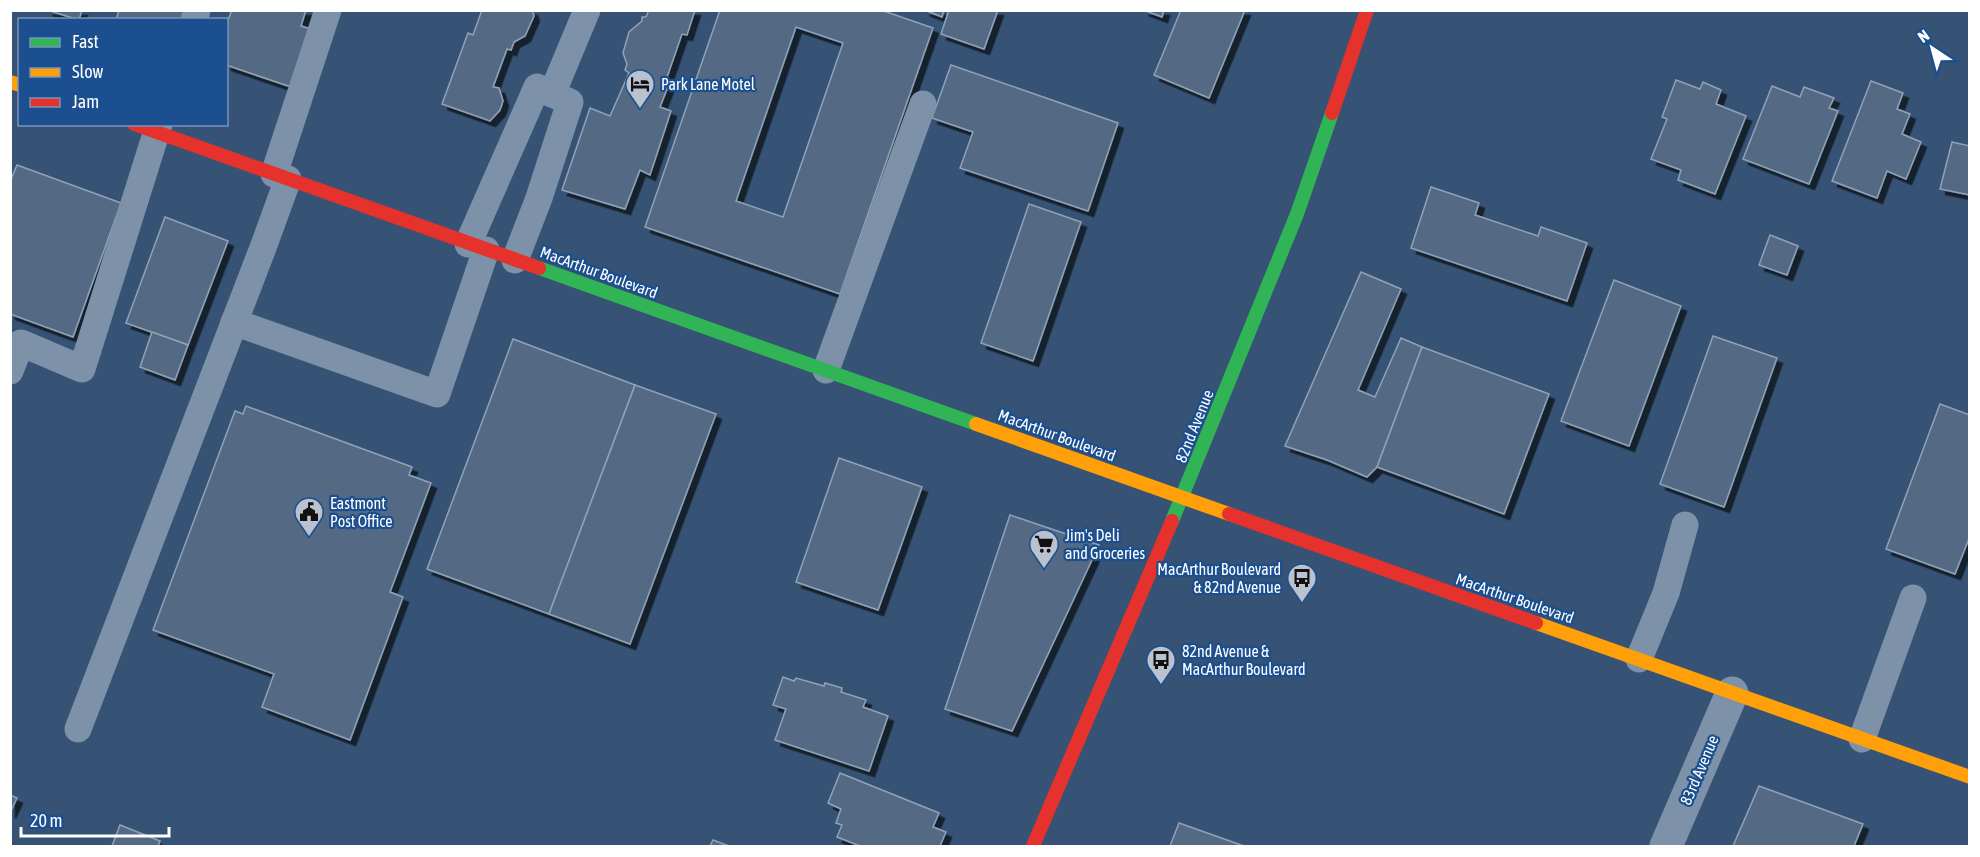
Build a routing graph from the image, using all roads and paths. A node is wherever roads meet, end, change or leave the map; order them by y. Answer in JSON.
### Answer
{"nodes":[{"id":1,"x":327,"y":10,"type":"edge"},
{"id":2,"x":587,"y":10,"type":"edge"},
{"id":3,"x":1367,"y":10,"type":"edge"},
{"id":4,"x":561,"y":98,"type":"junction"},
{"id":5,"x":924,"y":104,"type":"dead end"},
{"id":6,"x":150,"y":127,"type":"edge"},
{"id":7,"x":281,"y":177,"type":"junction"},
{"id":8,"x":477,"y":247,"type":"junction"},
{"id":9,"x":515,"y":260,"type":"junction"},
{"id":10,"x":234,"y":322,"type":"junction"},
{"id":11,"x":826,"y":370,"type":"junction"},
{"id":12,"x":10,"y":371,"type":"edge"},
{"id":13,"x":1183,"y":497,"type":"junction"},
{"id":14,"x":1685,"y":525,"type":"dead end"},
{"id":15,"x":1913,"y":598,"type":"dead end"},
{"id":16,"x":1639,"y":659,"type":"junction"},
{"id":17,"x":1732,"y":693,"type":"junction"},
{"id":18,"x":78,"y":729,"type":"dead end"},
{"id":19,"x":1862,"y":739,"type":"junction"},
{"id":20,"x":1969,"y":776,"type":"edge"},
{"id":21,"x":1033,"y":846,"type":"edge"},
{"id":22,"x":1666,"y":846,"type":"edge"}],
"edges":[{"from":1,"to":7,"type":"lane"},
{"from":2,"to":4,"type":"lane"},
{"from":3,"to":13,"type":"main road","name":"82nd Avenue"},
{"from":4,"to":8,"type":"lane"},
{"from":4,"to":9,"type":"lane"},
{"from":5,"to":11,"type":"lane"},
{"from":6,"to":7,"type":"main road","name":"MacArthur Boulevard"},
{"from":6,"to":12,"type":"lane"},
{"from":7,"to":8,"type":"main road","name":"MacArthur Boulevard"},
{"from":7,"to":10,"type":"lane"},
{"from":8,"to":9,"type":"main road","name":"MacArthur Boulevard"},
{"from":8,"to":10,"type":"lane"},
{"from":9,"to":11,"type":"main road","name":"MacArthur Boulevard"},
{"from":10,"to":18,"type":"lane"},
{"from":11,"to":13,"type":"main road","name":"MacArthur Boulevard"},
{"from":13,"to":16,"type":"main road","name":"MacArthur Boulevard"},
{"from":13,"to":21,"type":"main road","name":"82nd Avenue"},
{"from":14,"to":16,"type":"lane"},
{"from":15,"to":19,"type":"lane"},
{"from":16,"to":17,"type":"main road","name":"MacArthur Boulevard"},
{"from":17,"to":19,"type":"main road","name":"MacArthur Boulevard"},
{"from":17,"to":22,"type":"street","name":"83rd Avenue"},
{"from":19,"to":20,"type":"main road","name":"MacArthur Boulevard"}]}
